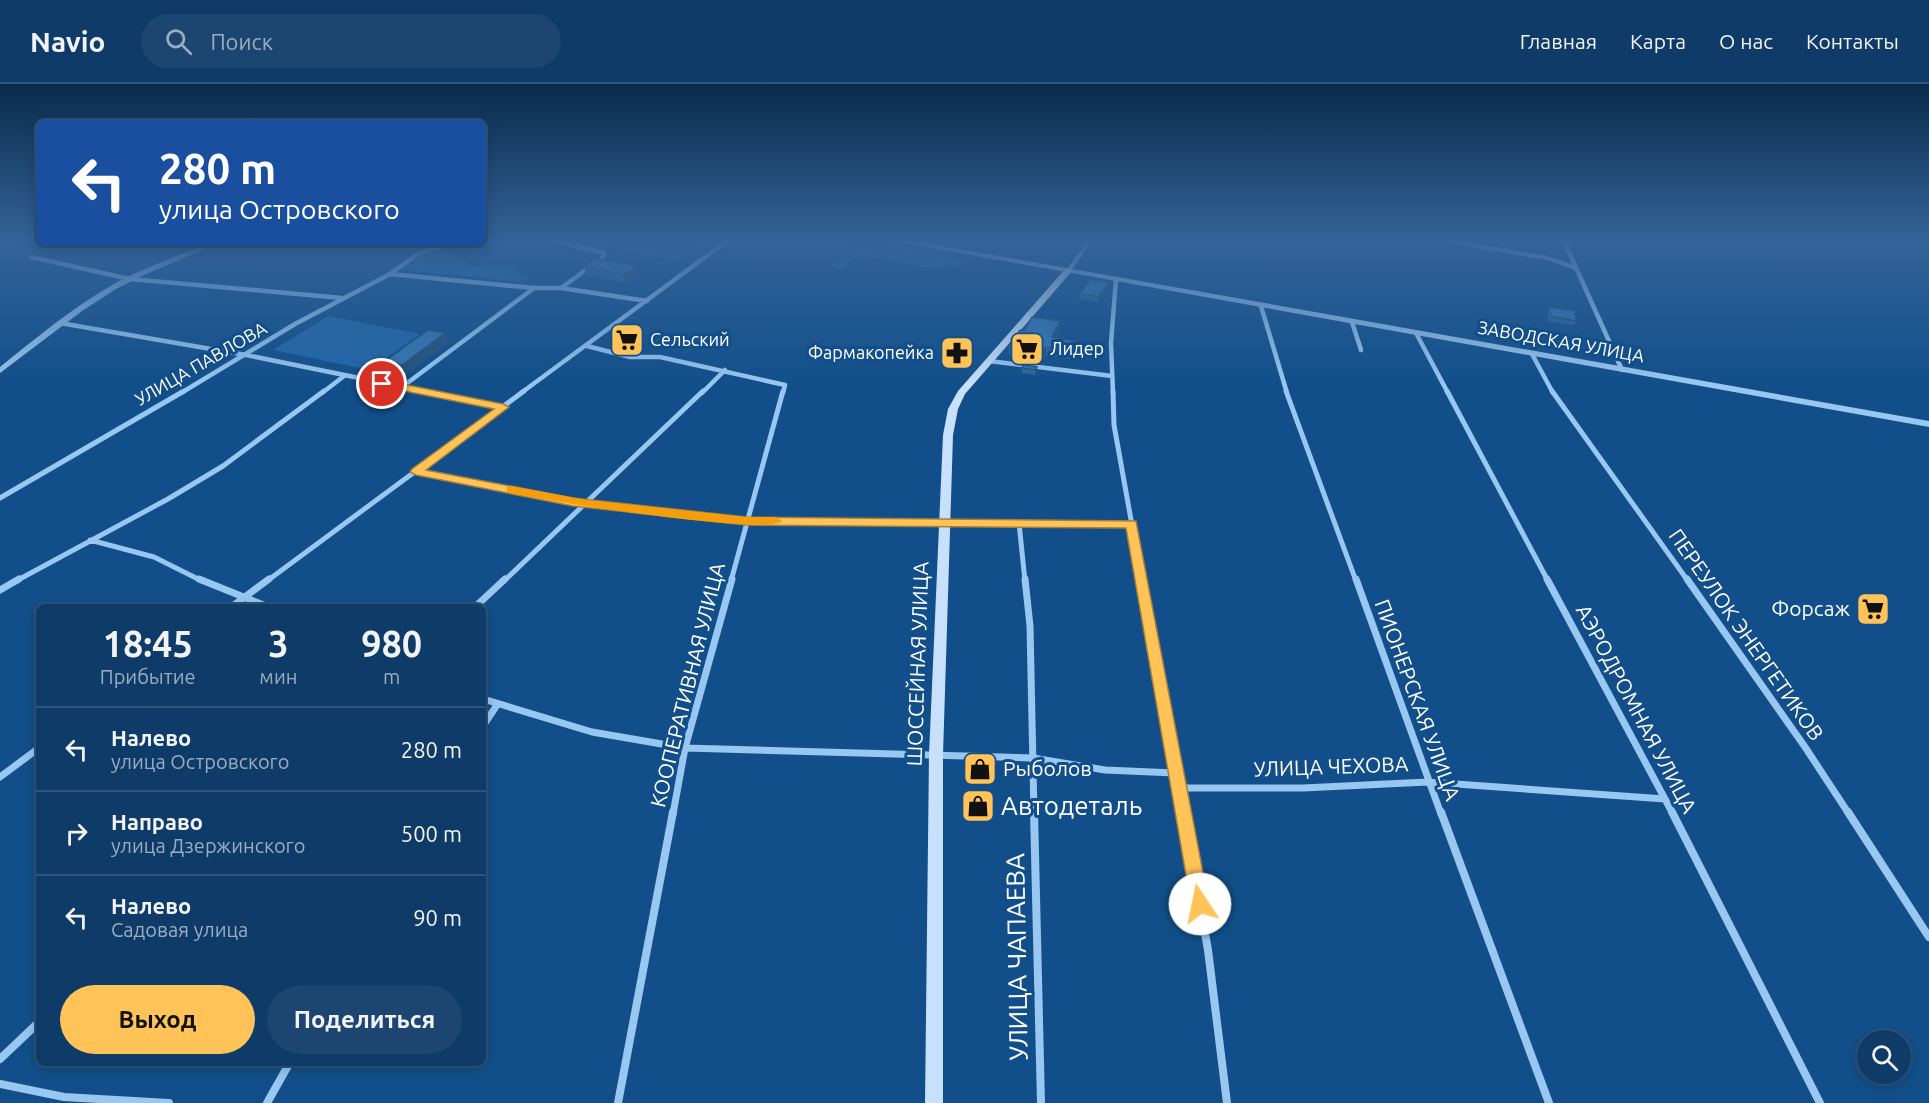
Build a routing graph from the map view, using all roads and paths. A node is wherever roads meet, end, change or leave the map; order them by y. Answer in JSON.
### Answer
{"nodes":[{"id":1,"x":534,"y":288,"type":"edge"},
{"id":2,"x":115,"y":289,"type":"edge"},
{"id":3,"x":237,"y":289,"type":"edge"},
{"id":4,"x":361,"y":289,"type":"edge"},
{"id":5,"x":565,"y":289,"type":"edge"},
{"id":6,"x":664,"y":289,"type":"edge"},
{"id":7,"x":1053,"y":289,"type":"edge"},
{"id":8,"x":1115,"y":289,"type":"edge"},
{"id":9,"x":1167,"y":289,"type":"edge"},
{"id":10,"x":1585,"y":289,"type":"edge"},
{"id":11,"x":343,"y":298,"type":"junction"},
{"id":12,"x":647,"y":301,"type":"junction"},
{"id":13,"x":1261,"y":306,"type":"junction"},
{"id":14,"x":1352,"y":322,"type":"junction"},
{"id":15,"x":60,"y":323,"type":"junction"},
{"id":16,"x":1416,"y":333,"type":"junction"},
{"id":17,"x":587,"y":346,"type":"junction"},
{"id":18,"x":1361,"y":350,"type":"dead end"},
{"id":19,"x":1532,"y":354,"type":"junction"},
{"id":20,"x":246,"y":355,"type":"junction"},
{"id":21,"x":989,"y":361,"type":"junction"},
{"id":22,"x":726,"y":370,"type":"junction"},
{"id":23,"x":1622,"y":370,"type":"junction"},
{"id":24,"x":0,"y":371,"type":"edge"},
{"id":25,"x":344,"y":376,"type":"junction"},
{"id":26,"x":1112,"y":376,"type":"junction"},
{"id":27,"x":402,"y":387,"type":"junction"},
{"id":28,"x":503,"y":407,"type":"junction"},
{"id":29,"x":1929,"y":424,"type":"edge"},
{"id":30,"x":416,"y":472,"type":"junction"},
{"id":31,"x":0,"y":498,"type":"edge"},
{"id":32,"x":587,"y":504,"type":"junction"},
{"id":33,"x":746,"y":521,"type":"junction"},
{"id":34,"x":1019,"y":523,"type":"junction"},
{"id":35,"x":944,"y":524,"type":"junction"},
{"id":36,"x":1131,"y":524,"type":"junction"},
{"id":37,"x":90,"y":540,"type":"junction"},
{"id":38,"x":0,"y":590,"type":"edge"},
{"id":39,"x":243,"y":597,"type":"junction"},
{"id":40,"x":235,"y":604,"type":"edge"},
{"id":41,"x":260,"y":604,"type":"edge"},
{"id":42,"x":478,"y":604,"type":"edge"},
{"id":43,"x":486,"y":700,"type":"edge"},
{"id":44,"x":497,"y":705,"type":"junction"},
{"id":45,"x":486,"y":722,"type":"edge"},
{"id":46,"x":685,"y":748,"type":"junction"},
{"id":47,"x":36,"y":750,"type":"edge"},
{"id":48,"x":936,"y":754,"type":"junction"},
{"id":49,"x":1034,"y":759,"type":"junction"},
{"id":50,"x":1175,"y":773,"type":"junction"},
{"id":51,"x":0,"y":777,"type":"edge"},
{"id":52,"x":1428,"y":782,"type":"junction"},
{"id":53,"x":1178,"y":788,"type":"junction"},
{"id":54,"x":1665,"y":799,"type":"junction"},
{"id":55,"x":1929,"y":938,"type":"edge"},
{"id":56,"x":36,"y":1025,"type":"edge"},
{"id":57,"x":0,"y":1059,"type":"edge"},
{"id":58,"x":288,"y":1066,"type":"edge"},
{"id":59,"x":0,"y":1084,"type":"edge"},
{"id":60,"x":169,"y":1103,"type":"edge"},
{"id":61,"x":267,"y":1103,"type":"edge"},
{"id":62,"x":618,"y":1103,"type":"edge"},
{"id":63,"x":934,"y":1103,"type":"edge"},
{"id":64,"x":1041,"y":1103,"type":"edge"},
{"id":65,"x":1227,"y":1103,"type":"edge"},
{"id":66,"x":1549,"y":1103,"type":"edge"},
{"id":67,"x":1820,"y":1103,"type":"edge"}],
"edges":[{"from":1,"to":27,"type":"street"},
{"from":2,"to":15,"type":"street"},
{"from":3,"to":11,"type":"street"},
{"from":4,"to":11,"type":"street","name":"УЛИЦА ПАВЛОВА"},
{"from":5,"to":12,"type":"street"},
{"from":6,"to":12,"type":"street"},
{"from":7,"to":21,"type":"main road","name":"ШОССЕЙНАЯ УЛИЦА"},
{"from":8,"to":26,"type":"street"},
{"from":9,"to":13,"type":"street","name":"ЗАВОДСКАЯ УЛИЦА"},
{"from":10,"to":23,"type":"street"},
{"from":11,"to":20,"type":"street","name":"УЛИЦА ПАВЛОВА"},
{"from":12,"to":17,"type":"street"},
{"from":13,"to":14,"type":"street","name":"ЗАВОДСКАЯ УЛИЦА"},
{"from":13,"to":52,"type":"street","name":"ПИОНЕРСКАЯ УЛИЦА"},
{"from":14,"to":16,"type":"street","name":"ЗАВОДСКАЯ УЛИЦА"},
{"from":14,"to":18,"type":"street"},
{"from":15,"to":20,"type":"street"},
{"from":15,"to":24,"type":"street"},
{"from":16,"to":19,"type":"street","name":"ЗАВОДСКАЯ УЛИЦА"},
{"from":16,"to":54,"type":"street","name":"АЭРОДРОМНАЯ УЛИЦА"},
{"from":17,"to":22,"type":"street"},
{"from":17,"to":28,"type":"street"},
{"from":19,"to":23,"type":"street","name":"ЗАВОДСКАЯ УЛИЦА"},
{"from":19,"to":55,"type":"street","name":"ПЕРЕУЛОК ЭНЕРГЕТИКОВ"},
{"from":20,"to":25,"type":"street"},
{"from":20,"to":31,"type":"street","name":"УЛИЦА ПАВЛОВА"},
{"from":21,"to":26,"type":"street"},
{"from":21,"to":35,"type":"main road","name":"ШОССЕЙНАЯ УЛИЦА"},
{"from":22,"to":32,"type":"street"},
{"from":22,"to":33,"type":"street","name":"КООПЕРАТИВНАЯ УЛИЦА"},
{"from":23,"to":29,"type":"street","name":"ЗАВОДСКАЯ УЛИЦА"},
{"from":25,"to":27,"type":"street"},
{"from":25,"to":37,"type":"street"},
{"from":26,"to":36,"type":"street"},
{"from":27,"to":28,"type":"street"},
{"from":28,"to":30,"type":"street"},
{"from":30,"to":32,"type":"street"},
{"from":30,"to":39,"type":"street"},
{"from":32,"to":33,"type":"street"},
{"from":32,"to":42,"type":"street"},
{"from":33,"to":35,"type":"street"},
{"from":33,"to":46,"type":"street","name":"КООПЕРАТИВНАЯ УЛИЦА"},
{"from":34,"to":35,"type":"street"},
{"from":34,"to":36,"type":"street"},
{"from":34,"to":49,"type":"street","name":"УЛИЦА ЧАПАЕВА"},
{"from":35,"to":48,"type":"main road","name":"ШОССЕЙНАЯ УЛИЦА"},
{"from":36,"to":50,"type":"street"},
{"from":37,"to":38,"type":"street"},
{"from":37,"to":39,"type":"street"},
{"from":39,"to":40,"type":"street"},
{"from":39,"to":41,"type":"street"},
{"from":43,"to":44,"type":"street"},
{"from":44,"to":45,"type":"street"},
{"from":44,"to":46,"type":"street"},
{"from":46,"to":48,"type":"street"},
{"from":46,"to":62,"type":"street","name":"КООПЕРАТИВНАЯ УЛИЦА"},
{"from":47,"to":51,"type":"street"},
{"from":48,"to":49,"type":"street"},
{"from":48,"to":63,"type":"main road","name":"ШОССЕЙНАЯ УЛИЦА"},
{"from":49,"to":50,"type":"street"},
{"from":49,"to":64,"type":"street","name":"УЛИЦА ЧАПАЕВА"},
{"from":50,"to":53,"type":"street"},
{"from":52,"to":53,"type":"street","name":"УЛИЦА ЧЕХОВА"},
{"from":52,"to":54,"type":"street","name":"УЛИЦА ЧЕХОВА"},
{"from":52,"to":66,"type":"street","name":"ПИОНЕРСКАЯ УЛИЦА"},
{"from":53,"to":65,"type":"street"},
{"from":54,"to":67,"type":"street","name":"АЭРОДРОМНАЯ УЛИЦА"},
{"from":56,"to":57,"type":"street"},
{"from":58,"to":61,"type":"street"},
{"from":59,"to":60,"type":"street"}]}
